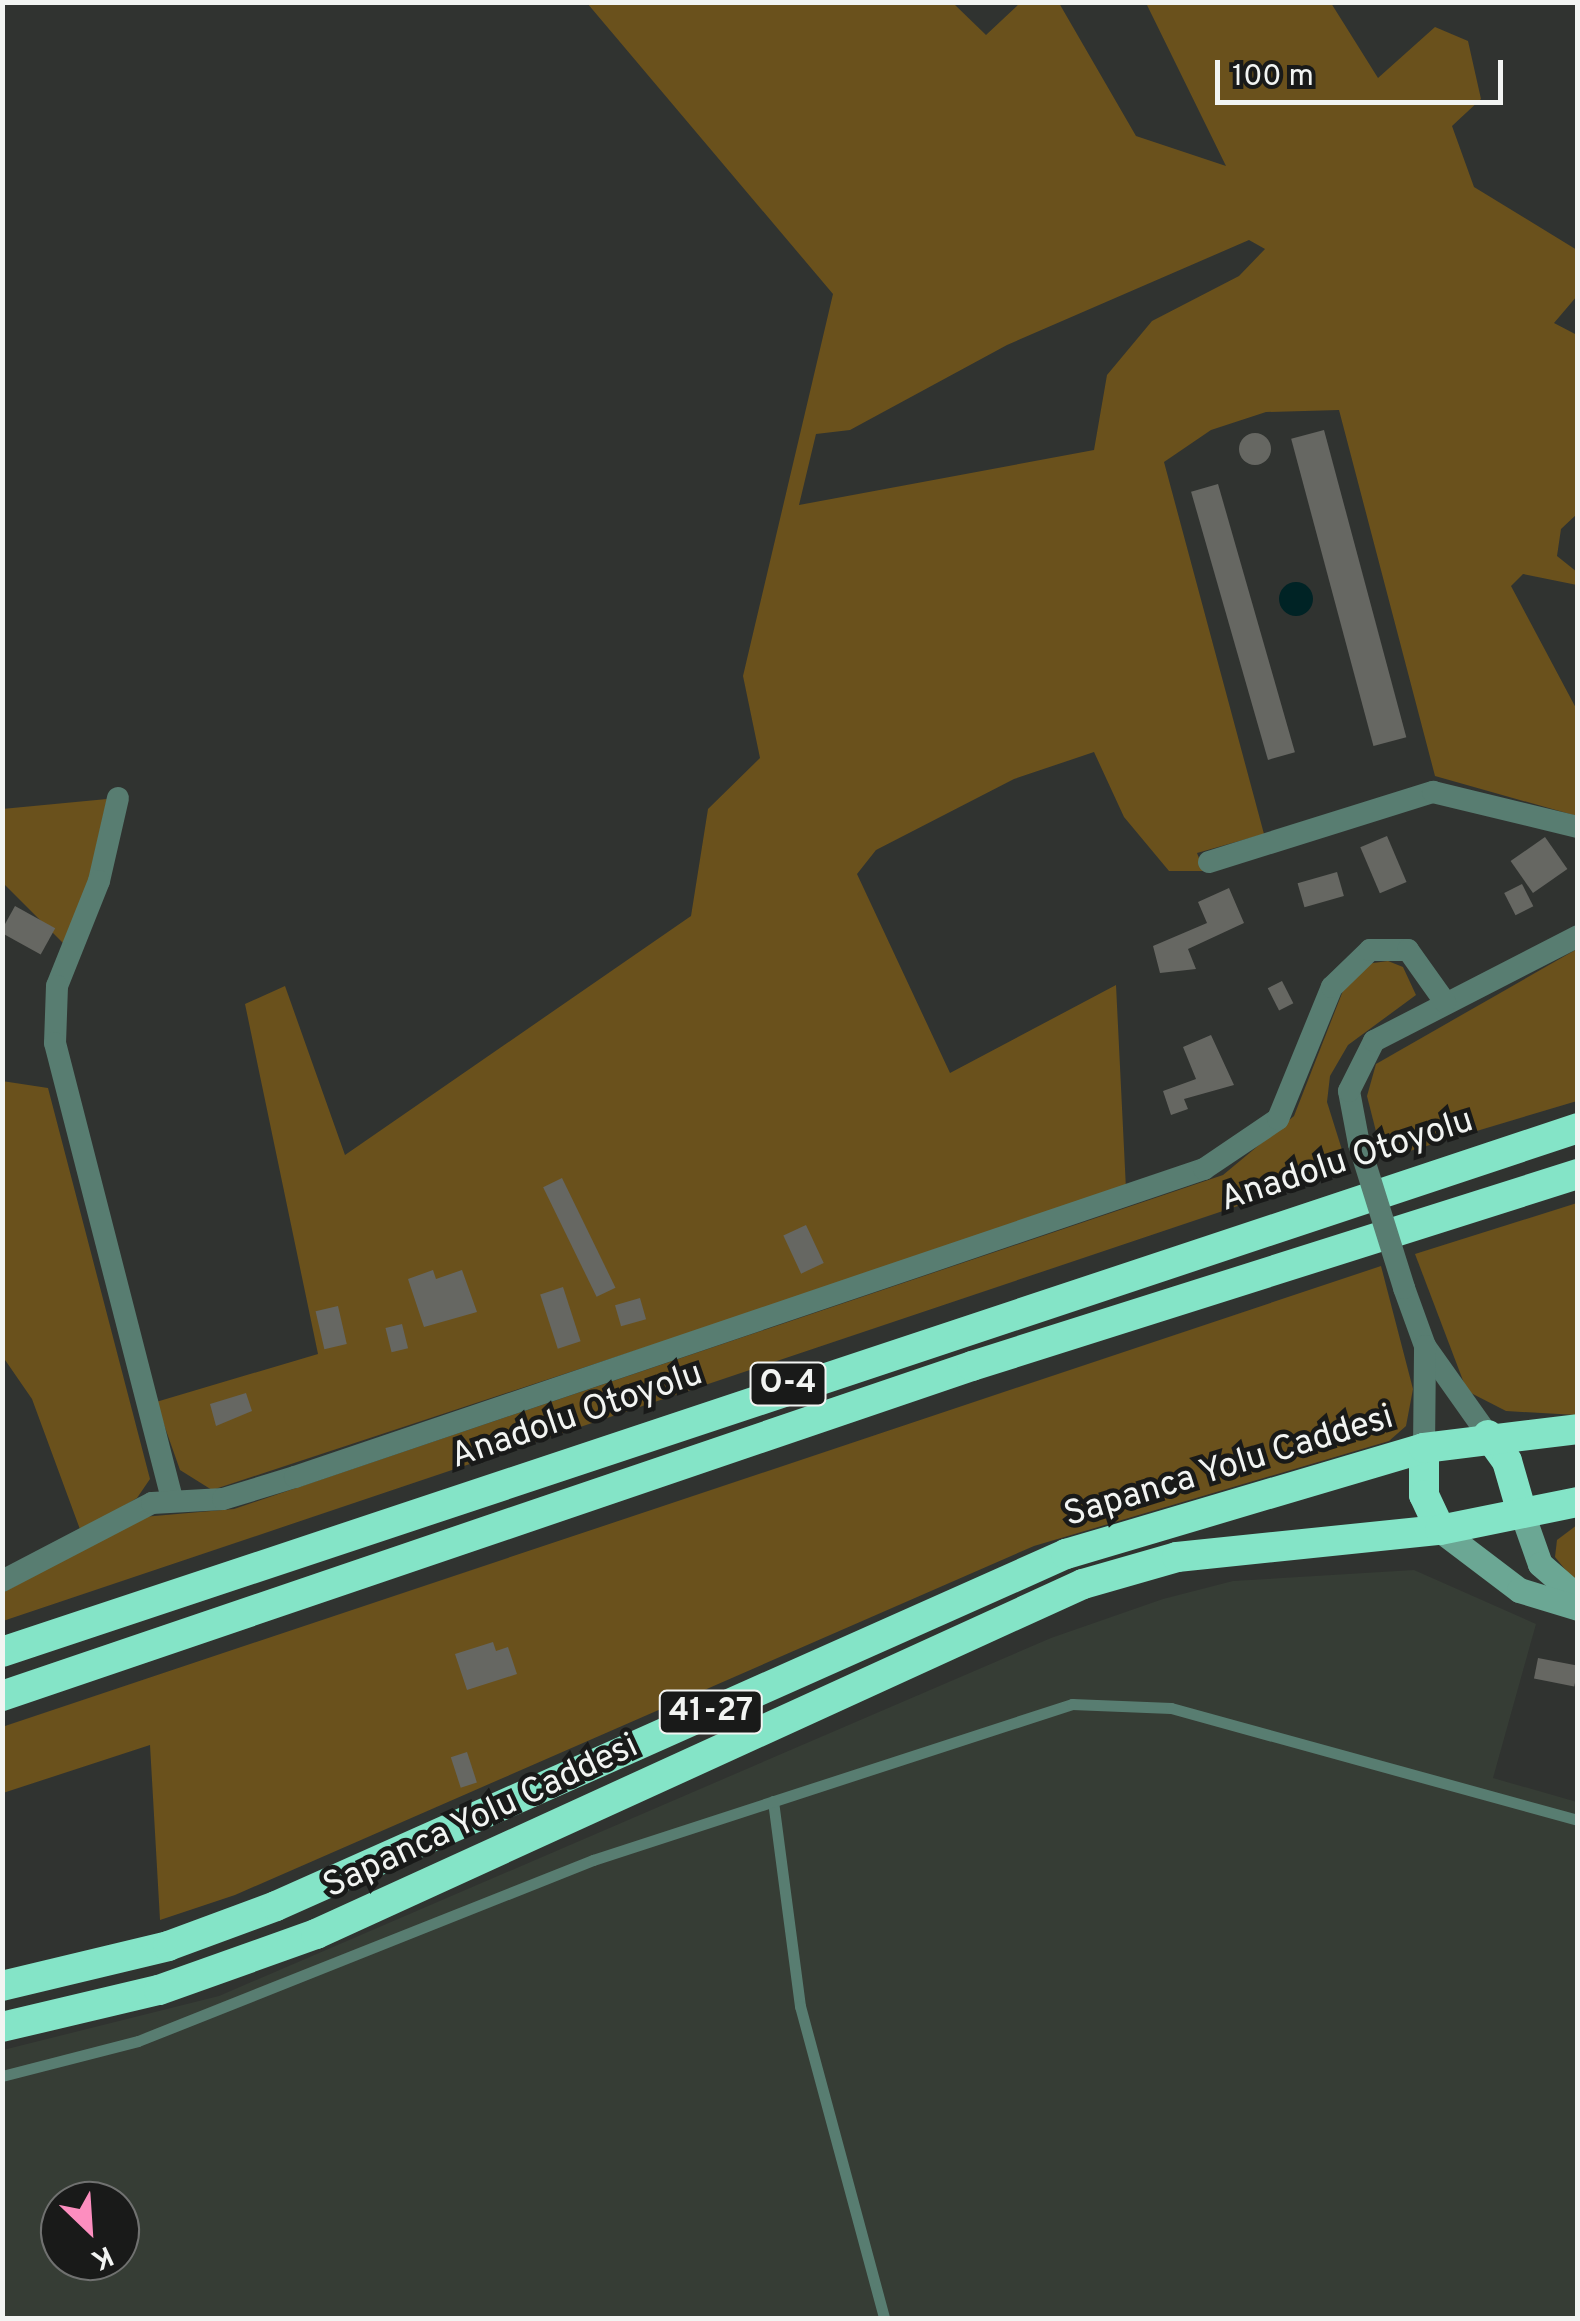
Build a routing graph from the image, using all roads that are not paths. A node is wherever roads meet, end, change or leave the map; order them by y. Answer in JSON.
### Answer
{"nodes":[{"id":1,"x":118,"y":798,"type":"dead end"},
{"id":2,"x":1578,"y":827,"type":"edge"},
{"id":3,"x":1209,"y":862,"type":"dead end"},
{"id":4,"x":1578,"y":936,"type":"edge"},
{"id":5,"x":1445,"y":1002,"type":"junction"},
{"id":6,"x":1578,"y":1128,"type":"edge"},
{"id":7,"x":1578,"y":1174,"type":"edge"},
{"id":8,"x":1426,"y":1346,"type":"junction"},
{"id":9,"x":1578,"y":1429,"type":"edge"},
{"id":10,"x":1488,"y":1435,"type":"junction"},
{"id":11,"x":1424,"y":1448,"type":"junction"},
{"id":12,"x":172,"y":1498,"type":"junction"},
{"id":13,"x":1578,"y":1502,"type":"edge"},
{"id":14,"x":1522,"y":1513,"type":"junction"},
{"id":15,"x":1440,"y":1530,"type":"junction"},
{"id":16,"x":2,"y":1581,"type":"edge"},
{"id":17,"x":1578,"y":1597,"type":"edge"},
{"id":18,"x":1578,"y":1608,"type":"edge"},
{"id":19,"x":2,"y":1652,"type":"edge"},
{"id":20,"x":2,"y":1696,"type":"edge"},
{"id":21,"x":773,"y":1801,"type":"junction"},
{"id":22,"x":1578,"y":1820,"type":"edge"},
{"id":23,"x":2,"y":1986,"type":"edge"},
{"id":24,"x":2,"y":2026,"type":"edge"},
{"id":25,"x":2,"y":2076,"type":"edge"},
{"id":26,"x":884,"y":2318,"type":"edge"}],
"edges":[{"from":1,"to":12,"type":"street"},
{"from":2,"to":3,"type":"street"},
{"from":4,"to":5,"type":"street"},
{"from":5,"to":8,"type":"street","bridge":true},
{"from":5,"to":12,"type":"street"},
{"from":6,"to":19,"type":"highway","name":"Anadolu Otoyolu","number":"O-4"},
{"from":7,"to":20,"type":"highway","number":"O-4"},
{"from":8,"to":10,"type":"street"},
{"from":8,"to":11,"type":"street"},
{"from":9,"to":10,"type":"highway"},
{"from":10,"to":11,"type":"highway","name":"Sapanca Yolu Caddesi"},
{"from":10,"to":14,"type":"highway"},
{"from":11,"to":15,"type":"highway"},
{"from":11,"to":23,"type":"highway","name":"Sapanca Yolu Caddesi","number":"41-27"},
{"from":12,"to":16,"type":"street"},
{"from":13,"to":14,"type":"highway"},
{"from":14,"to":15,"type":"highway","name":"Sapanca Yolu Caddesi"},
{"from":14,"to":17,"type":"street"},
{"from":15,"to":18,"type":"street"},
{"from":15,"to":24,"type":"highway","name":"Sapanca Yolu Caddesi"},
{"from":21,"to":22,"type":"lane"},
{"from":21,"to":25,"type":"lane"},
{"from":21,"to":26,"type":"lane"}]}
